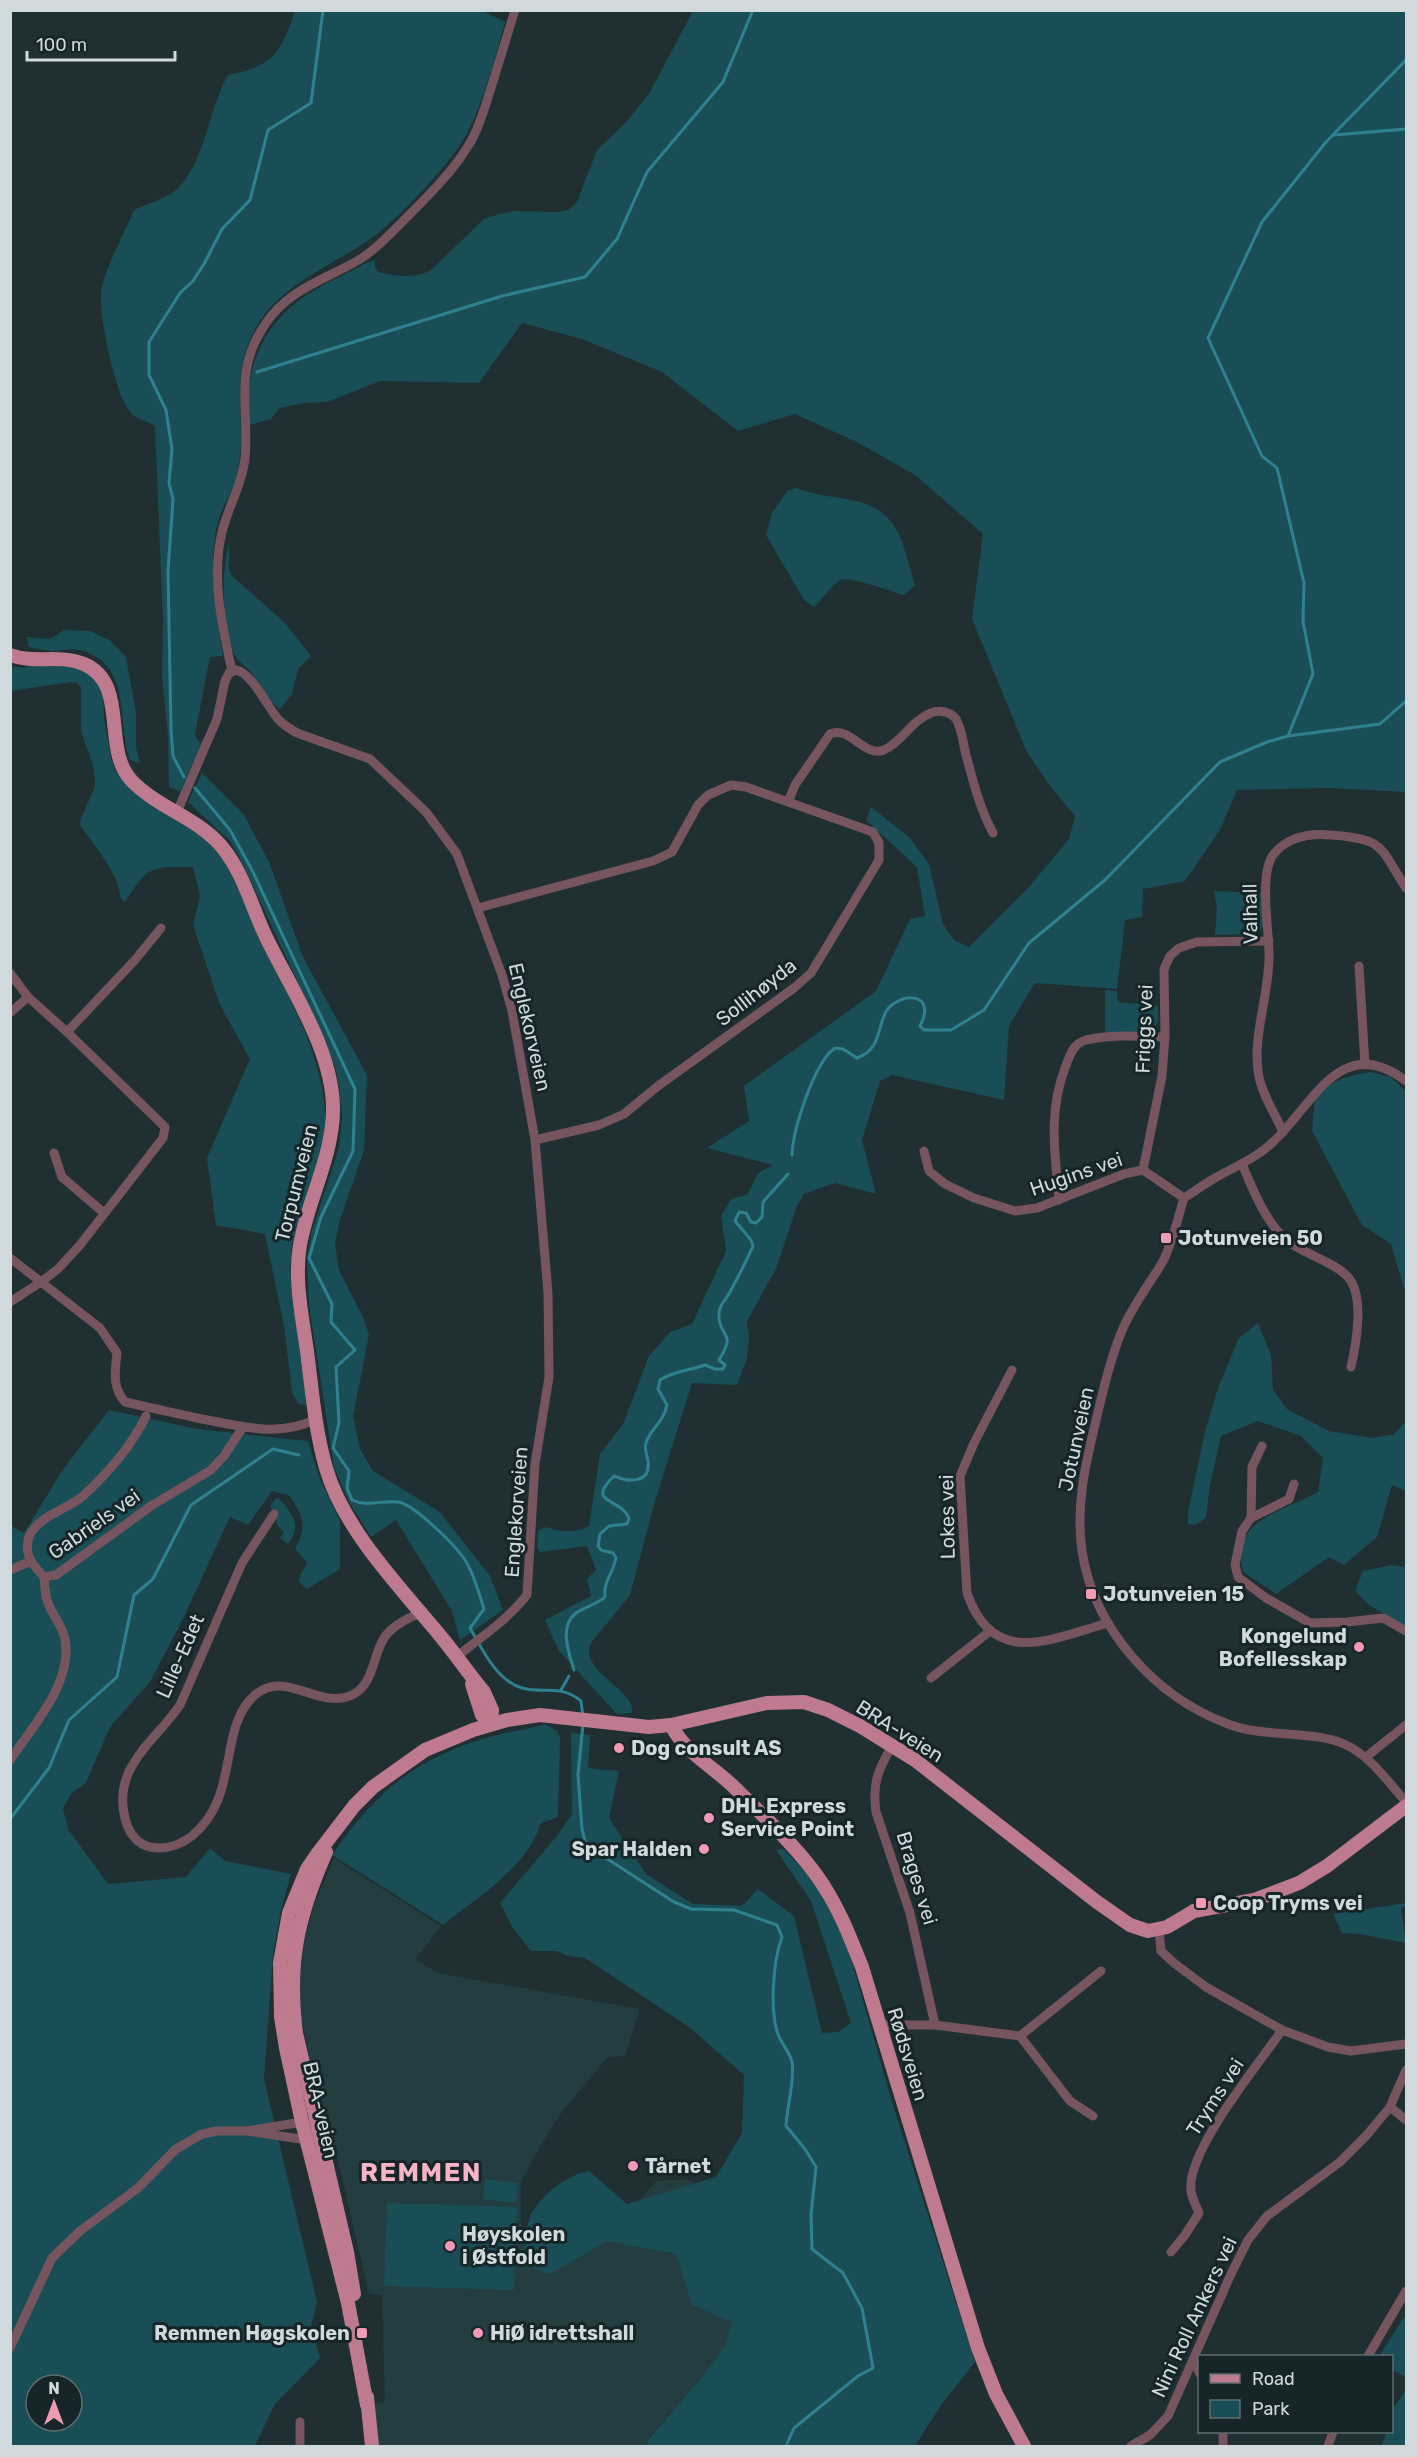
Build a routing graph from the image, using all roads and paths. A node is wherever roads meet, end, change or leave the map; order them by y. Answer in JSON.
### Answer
{"nodes":[{"id":1,"x":515,"y":10,"type":"edge"},
{"id":2,"x":10,"y":655,"type":"edge"},
{"id":3,"x":232,"y":671,"type":"junction"},
{"id":4,"x":788,"y":802,"type":"junction"},
{"id":5,"x":177,"y":812,"type":"junction"},
{"id":6,"x":993,"y":833,"type":"dead end"},
{"id":7,"x":1407,"y":888,"type":"edge"},
{"id":8,"x":478,"y":908,"type":"junction"},
{"id":9,"x":161,"y":928,"type":"dead end"},
{"id":10,"x":1269,"y":941,"type":"junction"},
{"id":11,"x":1359,"y":966,"type":"dead end"},
{"id":12,"x":10,"y":973,"type":"edge"},
{"id":13,"x":28,"y":998,"type":"junction"},
{"id":14,"x":10,"y":1012,"type":"edge"},
{"id":15,"x":67,"y":1032,"type":"junction"},
{"id":16,"x":1165,"y":1037,"type":"junction"},
{"id":17,"x":1365,"y":1065,"type":"junction"},
{"id":18,"x":1407,"y":1081,"type":"edge"},
{"id":19,"x":1283,"y":1132,"type":"junction"},
{"id":20,"x":535,"y":1140,"type":"junction"},
{"id":21,"x":924,"y":1150,"type":"dead end"},
{"id":22,"x":54,"y":1153,"type":"dead end"},
{"id":23,"x":1242,"y":1164,"type":"junction"},
{"id":24,"x":1143,"y":1170,"type":"junction"},
{"id":25,"x":1184,"y":1198,"type":"junction"},
{"id":26,"x":1059,"y":1200,"type":"junction"},
{"id":27,"x":104,"y":1213,"type":"junction"},
{"id":28,"x":10,"y":1258,"type":"edge"},
{"id":29,"x":41,"y":1282,"type":"junction"},
{"id":30,"x":10,"y":1302,"type":"edge"},
{"id":31,"x":1351,"y":1367,"type":"dead end"},
{"id":32,"x":1012,"y":1370,"type":"dead end"},
{"id":33,"x":146,"y":1416,"type":"dead end"},
{"id":34,"x":316,"y":1419,"type":"junction"},
{"id":35,"x":243,"y":1427,"type":"junction"},
{"id":36,"x":1262,"y":1446,"type":"dead end"},
{"id":37,"x":1294,"y":1484,"type":"dead end"},
{"id":38,"x":274,"y":1514,"type":"dead end"},
{"id":39,"x":1251,"y":1518,"type":"junction"},
{"id":40,"x":29,"y":1562,"type":"junction"},
{"id":41,"x":10,"y":1570,"type":"edge"},
{"id":42,"x":44,"y":1577,"type":"junction"},
{"id":43,"x":421,"y":1612,"type":"junction"},
{"id":44,"x":1108,"y":1623,"type":"junction"},
{"id":45,"x":990,"y":1631,"type":"junction"},
{"id":46,"x":1407,"y":1631,"type":"edge"},
{"id":47,"x":462,"y":1652,"type":"junction"},
{"id":48,"x":930,"y":1678,"type":"dead end"},
{"id":49,"x":491,"y":1724,"type":"junction"},
{"id":50,"x":671,"y":1725,"type":"junction"},
{"id":51,"x":1407,"y":1725,"type":"edge"},
{"id":52,"x":892,"y":1746,"type":"junction"},
{"id":53,"x":1366,"y":1758,"type":"junction"},
{"id":54,"x":10,"y":1760,"type":"edge"},
{"id":55,"x":1407,"y":1804,"type":"edge"},
{"id":56,"x":334,"y":1833,"type":"junction"},
{"id":57,"x":1159,"y":1930,"type":"junction"},
{"id":58,"x":1101,"y":1971,"type":"dead end"},
{"id":59,"x":879,"y":2025,"type":"junction"},
{"id":60,"x":935,"y":2025,"type":"junction"},
{"id":61,"x":1282,"y":2030,"type":"junction"},
{"id":62,"x":1020,"y":2036,"type":"junction"},
{"id":63,"x":1407,"y":2044,"type":"edge"},
{"id":64,"x":1407,"y":2070,"type":"edge"},
{"id":65,"x":1390,"y":2107,"type":"junction"},
{"id":66,"x":1093,"y":2116,"type":"dead end"},
{"id":67,"x":1407,"y":2120,"type":"edge"},
{"id":68,"x":302,"y":2122,"type":"junction"},
{"id":69,"x":318,"y":2128,"type":"junction"},
{"id":70,"x":247,"y":2131,"type":"junction"},
{"id":71,"x":307,"y":2140,"type":"junction"},
{"id":72,"x":1171,"y":2252,"type":"dead end"},
{"id":73,"x":1407,"y":2291,"type":"edge"},
{"id":74,"x":10,"y":2348,"type":"edge"},
{"id":75,"x":1369,"y":2355,"type":"edge"},
{"id":76,"x":1193,"y":2360,"type":"junction"},
{"id":77,"x":1198,"y":2370,"type":"edge"},
{"id":78,"x":367,"y":2405,"type":"junction"},
{"id":79,"x":300,"y":2422,"type":"dead end"},
{"id":80,"x":300,"y":2446,"type":"edge"},
{"id":81,"x":372,"y":2446,"type":"edge"},
{"id":82,"x":1024,"y":2446,"type":"edge"},
{"id":83,"x":1131,"y":2446,"type":"edge"}],
"edges":[{"from":1,"to":3,"type":"street"},
{"from":2,"to":5,"type":"main road","name":"Torpumveien"},
{"from":3,"to":5,"type":"street"},
{"from":3,"to":8,"type":"street","name":"Englekorveien"},
{"from":4,"to":6,"type":"street"},
{"from":4,"to":8,"type":"street","name":"Sollihøyda"},
{"from":4,"to":20,"type":"street","name":"Sollihøyda"},
{"from":5,"to":34,"type":"main road","name":"Torpumveien"},
{"from":7,"to":10,"type":"street","name":"Valhall"},
{"from":8,"to":20,"type":"street","name":"Englekorveien"},
{"from":9,"to":15,"type":"street"},
{"from":10,"to":16,"type":"street","name":"Friggs vei"},
{"from":10,"to":19,"type":"street","name":"Valhall"},
{"from":11,"to":17,"type":"street"},
{"from":12,"to":13,"type":"street"},
{"from":13,"to":14,"type":"street"},
{"from":13,"to":15,"type":"street"},
{"from":15,"to":27,"type":"street"},
{"from":16,"to":24,"type":"street","name":"Friggs vei"},
{"from":16,"to":26,"type":"street"},
{"from":17,"to":18,"type":"street"},
{"from":17,"to":19,"type":"street"},
{"from":19,"to":23,"type":"street"},
{"from":20,"to":47,"type":"street","name":"Englekorveien"},
{"from":21,"to":26,"type":"street","name":"Hugins vei"},
{"from":22,"to":27,"type":"street"},
{"from":23,"to":25,"type":"street"},
{"from":23,"to":31,"type":"street"},
{"from":24,"to":25,"type":"street","name":"Hugins vei"},
{"from":24,"to":26,"type":"street","name":"Hugins vei"},
{"from":25,"to":44,"type":"street","name":"Jotunveien"},
{"from":27,"to":29,"type":"street"},
{"from":28,"to":29,"type":"street"},
{"from":29,"to":30,"type":"street"},
{"from":29,"to":35,"type":"street"},
{"from":32,"to":45,"type":"street","name":"Lokes vei"},
{"from":33,"to":40,"type":"street","name":"Gabriels vei"},
{"from":34,"to":35,"type":"street"},
{"from":34,"to":43,"type":"main road","name":"Torpumveien"},
{"from":35,"to":42,"type":"street","name":"Gabriels vei"},
{"from":36,"to":39,"type":"street"},
{"from":37,"to":39,"type":"street"},
{"from":38,"to":43,"type":"street","name":"Lille-Edet"},
{"from":39,"to":46,"type":"street"},
{"from":40,"to":41,"type":"street"},
{"from":40,"to":42,"type":"street","name":"Gabriels vei"},
{"from":42,"to":54,"type":"street"},
{"from":43,"to":47,"type":"main road","name":"Torpumveien"},
{"from":44,"to":45,"type":"street"},
{"from":44,"to":53,"type":"street","name":"Jotunveien"},
{"from":45,"to":48,"type":"street"},
{"from":47,"to":49,"type":"main road","name":"Torpumveien"},
{"from":49,"to":50,"type":"main road","name":"BRA-veien"},
{"from":49,"to":56,"type":"main road","name":"BRA-veien"},
{"from":50,"to":52,"type":"main road","name":"BRA-veien"},
{"from":50,"to":59,"type":"main road","name":"Rødsveien"},
{"from":51,"to":53,"type":"street"},
{"from":52,"to":57,"type":"main road","name":"BRA-veien"},
{"from":52,"to":60,"type":"street","name":"Brages vei"},
{"from":53,"to":55,"type":"street","name":"Jotunveien"},
{"from":55,"to":57,"type":"main road"},
{"from":56,"to":68,"type":"main road","name":"BRA-veien"},
{"from":56,"to":69,"type":"main road","name":"BRA-veien"},
{"from":57,"to":61,"type":"street"},
{"from":58,"to":62,"type":"street"},
{"from":59,"to":60,"type":"street"},
{"from":59,"to":82,"type":"main road","name":"Rødsveien"},
{"from":60,"to":62,"type":"street"},
{"from":61,"to":63,"type":"street"},
{"from":61,"to":72,"type":"street","name":"Tryms vei"},
{"from":62,"to":66,"type":"street"},
{"from":64,"to":65,"type":"street","name":"Nini Roll Ankers vei"},
{"from":65,"to":67,"type":"street"},
{"from":65,"to":76,"type":"street","name":"Nini Roll Ankers vei"},
{"from":68,"to":69,"type":"street"},
{"from":68,"to":70,"type":"street"},
{"from":68,"to":71,"type":"main road","name":"BRA-veien"},
{"from":69,"to":71,"type":"street"},
{"from":69,"to":78,"type":"main road","name":"BRA-veien"},
{"from":70,"to":71,"type":"street"},
{"from":70,"to":74,"type":"street"},
{"from":71,"to":78,"type":"main road","name":"BRA-veien"},
{"from":73,"to":75,"type":"street"},
{"from":76,"to":77,"type":"street"},
{"from":76,"to":83,"type":"street","name":"Nini Roll Ankers vei"},
{"from":78,"to":81,"type":"main road","name":"BRA-veien"},
{"from":79,"to":80,"type":"street"}]}
